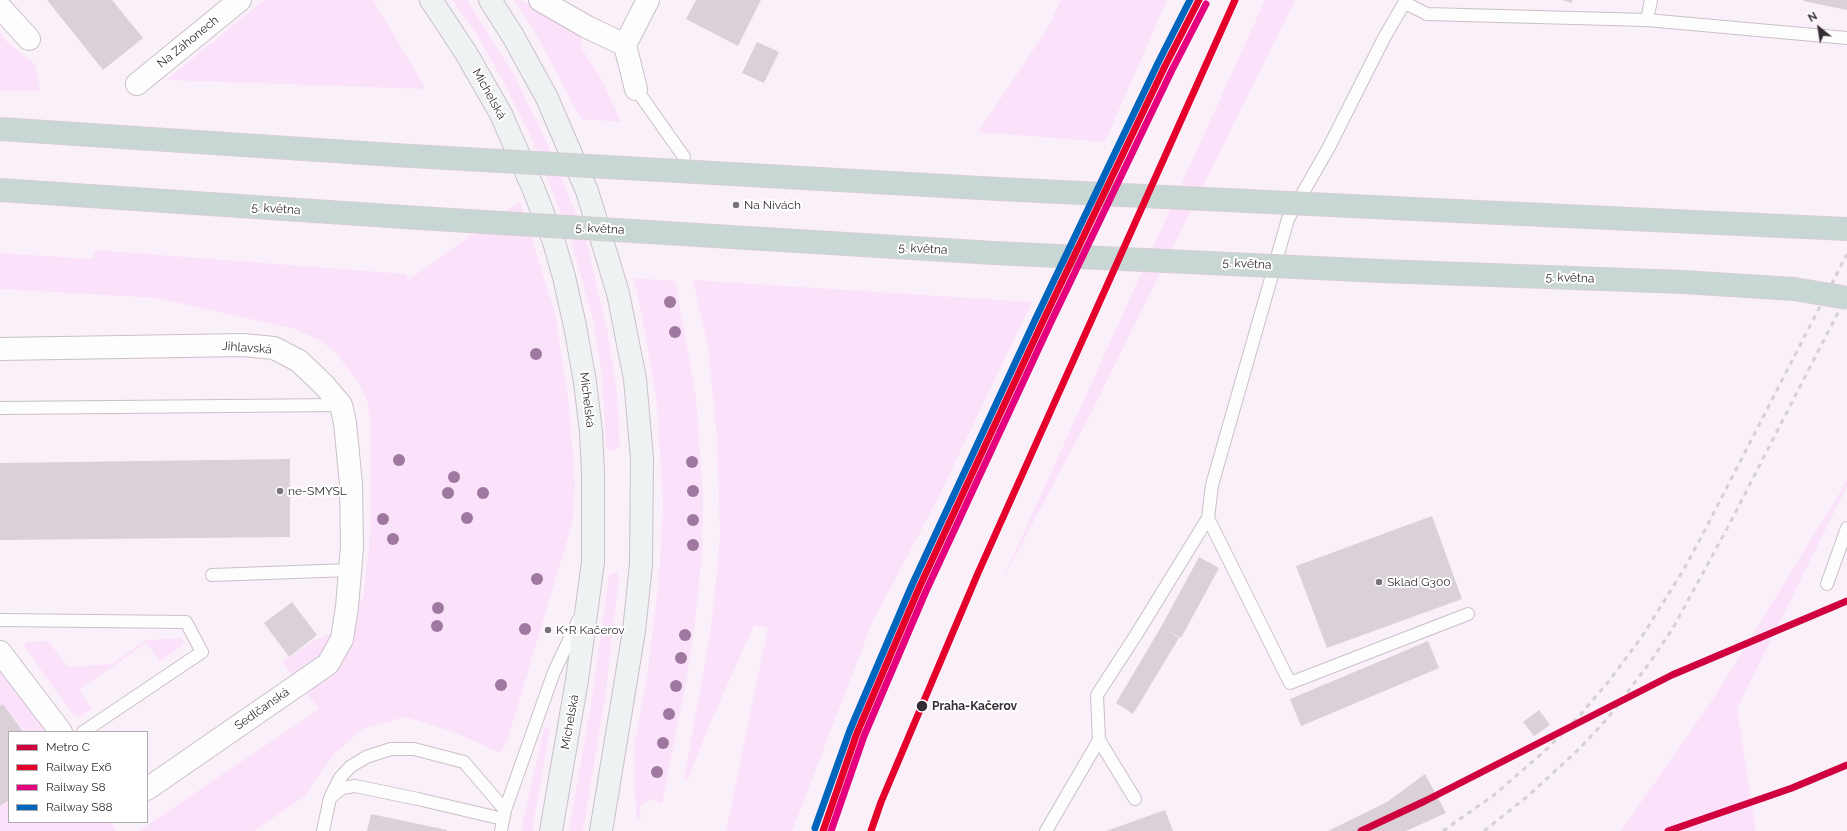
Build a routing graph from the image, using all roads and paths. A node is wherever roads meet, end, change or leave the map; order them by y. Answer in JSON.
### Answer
{"nodes":[{"id":1,"x":240,"y":0,"type":"edge"},
{"id":2,"x":431,"y":0,"type":"edge"},
{"id":3,"x":490,"y":0,"type":"edge"},
{"id":4,"x":540,"y":0,"type":"edge"},
{"id":5,"x":648,"y":0,"type":"edge"},
{"id":6,"x":1651,"y":0,"type":"edge"},
{"id":7,"x":1406,"y":2,"type":"edge"},
{"id":8,"x":0,"y":7,"type":"edge"},
{"id":9,"x":1647,"y":20,"type":"junction"},
{"id":10,"x":1847,"y":38,"type":"edge"},
{"id":11,"x":29,"y":39,"type":"dead end"},
{"id":12,"x":625,"y":45,"type":"junction"},
{"id":13,"x":136,"y":84,"type":"dead end"},
{"id":14,"x":636,"y":89,"type":"joint"},
{"id":15,"x":0,"y":129,"type":"edge"},
{"id":16,"x":684,"y":157,"type":"dead end"},
{"id":17,"x":0,"y":190,"type":"edge"},
{"id":18,"x":1847,"y":228,"type":"edge"},
{"id":19,"x":1794,"y":289,"type":"junction"},
{"id":20,"x":1847,"y":290,"type":"edge"},
{"id":21,"x":1847,"y":298,"type":"edge"},
{"id":22,"x":0,"y":349,"type":"edge"},
{"id":23,"x":341,"y":405,"type":"junction"},
{"id":24,"x":0,"y":408,"type":"edge"},
{"id":25,"x":1208,"y":518,"type":"junction"},
{"id":26,"x":1847,"y":528,"type":"edge"},
{"id":27,"x":350,"y":570,"type":"junction"},
{"id":28,"x":212,"y":575,"type":"dead end"},
{"id":29,"x":1827,"y":584,"type":"dead end"},
{"id":30,"x":589,"y":600,"type":"junction"},
{"id":31,"x":347,"y":607,"type":"joint"},
{"id":32,"x":1468,"y":614,"type":"dead end"},
{"id":33,"x":0,"y":620,"type":"edge"},
{"id":34,"x":0,"y":652,"type":"edge"},
{"id":35,"x":60,"y":731,"type":"edge"},
{"id":36,"x":84,"y":731,"type":"edge"},
{"id":37,"x":1099,"y":740,"type":"junction"},
{"id":38,"x":148,"y":788,"type":"edge"},
{"id":39,"x":330,"y":798,"type":"junction"},
{"id":40,"x":1135,"y":799,"type":"dead end"},
{"id":41,"x":503,"y":820,"type":"edge"},
{"id":42,"x":323,"y":831,"type":"edge"},
{"id":43,"x":551,"y":831,"type":"edge"},
{"id":44,"x":601,"y":831,"type":"edge"},
{"id":45,"x":1046,"y":831,"type":"edge"}],
"edges":[{"from":1,"to":13,"type":"street","name":"Na Záhonech"},
{"from":2,"to":30,"type":"main road","name":"Michelská"},
{"from":3,"to":44,"type":"main road"},
{"from":4,"to":12,"type":"street"},
{"from":5,"to":12,"type":"street"},
{"from":6,"to":9,"type":"lane"},
{"from":7,"to":9,"type":"lane"},
{"from":7,"to":25,"type":"lane"},
{"from":8,"to":11,"type":"street"},
{"from":9,"to":10,"type":"lane"},
{"from":12,"to":14,"type":"street"},
{"from":14,"to":16,"type":"lane"},
{"from":15,"to":18,"type":"highway","bridge":true},
{"from":17,"to":19,"type":"highway","name":"5. května","bridge":true},
{"from":19,"to":20,"type":"highway","name":"5. května","bridge":true},
{"from":19,"to":21,"type":"highway","bridge":true},
{"from":22,"to":23,"type":"street","name":"Jihlavská"},
{"from":23,"to":24,"type":"lane"},
{"from":23,"to":27,"type":"street","name":"Jihlavská"},
{"from":25,"to":32,"type":"lane"},
{"from":25,"to":37,"type":"lane"},
{"from":26,"to":29,"type":"lane"},
{"from":27,"to":28,"type":"lane"},
{"from":27,"to":31,"type":"street","name":"Jihlavská"},
{"from":30,"to":41,"type":"lane"},
{"from":30,"to":43,"type":"main road","name":"Michelská"},
{"from":31,"to":38,"type":"street","name":"Sedlčanská"},
{"from":33,"to":36,"type":"lane"},
{"from":34,"to":35,"type":"street"},
{"from":37,"to":40,"type":"lane"},
{"from":37,"to":45,"type":"lane"},
{"from":39,"to":41,"type":"lane"},
{"from":39,"to":41,"type":"lane"},
{"from":39,"to":42,"type":"lane"}]}
